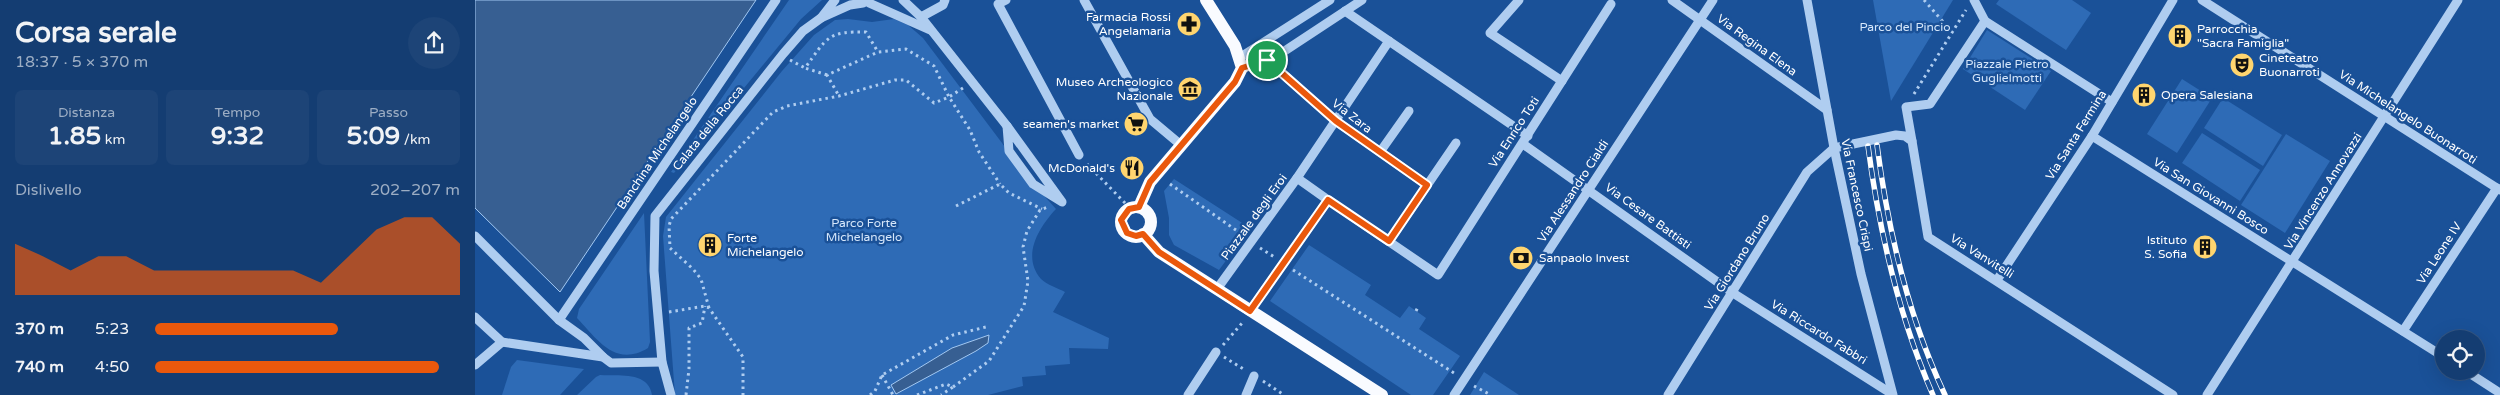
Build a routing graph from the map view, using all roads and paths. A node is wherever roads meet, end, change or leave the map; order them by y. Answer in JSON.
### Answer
{"nodes":[{"id":1,"x":776,"y":0,"type":"edge"},
{"id":2,"x":835,"y":0,"type":"edge"},
{"id":3,"x":879,"y":0,"type":"edge"},
{"id":4,"x":903,"y":0,"type":"edge"},
{"id":5,"x":945,"y":0,"type":"edge"},
{"id":6,"x":1006,"y":0,"type":"edge"},
{"id":7,"x":1096,"y":0,"type":"edge"},
{"id":8,"x":1206,"y":0,"type":"edge"},
{"id":9,"x":1331,"y":0,"type":"edge"},
{"id":10,"x":1362,"y":0,"type":"edge"},
{"id":11,"x":1519,"y":0,"type":"edge"},
{"id":12,"x":1672,"y":0,"type":"edge"},
{"id":13,"x":1713,"y":0,"type":"edge"},
{"id":14,"x":1807,"y":0,"type":"edge"},
{"id":15,"x":1924,"y":0,"type":"edge"},
{"id":16,"x":1975,"y":0,"type":"edge"},
{"id":17,"x":2173,"y":0,"type":"edge"},
{"id":18,"x":2202,"y":0,"type":"edge"},
{"id":19,"x":2458,"y":0,"type":"edge"},
{"id":20,"x":860,"y":3,"type":"edge"},
{"id":21,"x":1085,"y":3,"type":"edge"},
{"id":22,"x":1611,"y":4,"type":"dead end"},
{"id":23,"x":1968,"y":8,"type":"dead end"},
{"id":24,"x":1345,"y":11,"type":"junction"},
{"id":25,"x":921,"y":16,"type":"junction"},
{"id":26,"x":821,"y":18,"type":"junction"},
{"id":27,"x":1700,"y":20,"type":"junction"},
{"id":28,"x":1985,"y":21,"type":"junction"},
{"id":29,"x":930,"y":30,"type":"junction"},
{"id":30,"x":1952,"y":32,"type":"junction"},
{"id":31,"x":1389,"y":42,"type":"junction"},
{"id":32,"x":878,"y":52,"type":"junction"},
{"id":33,"x":1267,"y":60,"type":"junction"},
{"id":34,"x":1240,"y":63,"type":"junction"},
{"id":35,"x":827,"y":75,"type":"junction"},
{"id":36,"x":1562,"y":81,"type":"junction"},
{"id":37,"x":972,"y":83,"type":"junction"},
{"id":38,"x":839,"y":96,"type":"junction"},
{"id":39,"x":949,"y":97,"type":"junction"},
{"id":40,"x":2112,"y":102,"type":"junction"},
{"id":41,"x":1906,"y":107,"type":"junction"},
{"id":42,"x":1827,"y":110,"type":"junction"},
{"id":43,"x":1409,"y":111,"type":"dead end"},
{"id":44,"x":2384,"y":116,"type":"junction"},
{"id":45,"x":1336,"y":121,"type":"junction"},
{"id":46,"x":1007,"y":126,"type":"junction"},
{"id":47,"x":2092,"y":136,"type":"junction"},
{"id":48,"x":1526,"y":140,"type":"junction"},
{"id":49,"x":1911,"y":141,"type":"junction"},
{"id":50,"x":1456,"y":143,"type":"dead end"},
{"id":51,"x":1181,"y":145,"type":"junction"},
{"id":52,"x":1834,"y":148,"type":"junction"},
{"id":53,"x":1380,"y":152,"type":"junction"},
{"id":54,"x":1079,"y":155,"type":"joint"},
{"id":55,"x":1297,"y":178,"type":"junction"},
{"id":56,"x":1000,"y":184,"type":"junction"},
{"id":57,"x":1170,"y":184,"type":"dead end"},
{"id":58,"x":1427,"y":185,"type":"junction"},
{"id":59,"x":1589,"y":189,"type":"junction"},
{"id":60,"x":2499,"y":189,"type":"edge"},
{"id":61,"x":1328,"y":200,"type":"junction"},
{"id":62,"x":956,"y":206,"type":"dead end"},
{"id":63,"x":1047,"y":208,"type":"dead end"},
{"id":64,"x":1135,"y":208,"type":"junction"},
{"id":65,"x":1042,"y":209,"type":"junction"},
{"id":66,"x":1143,"y":234,"type":"junction"},
{"id":67,"x":475,"y":236,"type":"edge"},
{"id":68,"x":1389,"y":241,"type":"junction"},
{"id":69,"x":1251,"y":242,"type":"junction"},
{"id":70,"x":2293,"y":262,"type":"junction"},
{"id":71,"x":1284,"y":263,"type":"junction"},
{"id":72,"x":1438,"y":275,"type":"joint"},
{"id":73,"x":1997,"y":280,"type":"junction"},
{"id":74,"x":1217,"y":289,"type":"junction"},
{"id":75,"x":1733,"y":292,"type":"junction"},
{"id":76,"x":705,"y":306,"type":"junction"},
{"id":77,"x":709,"y":308,"type":"junction"},
{"id":78,"x":1250,"y":311,"type":"junction"},
{"id":79,"x":658,"y":313,"type":"junction"},
{"id":80,"x":475,"y":317,"type":"edge"},
{"id":81,"x":559,"y":320,"type":"junction"},
{"id":82,"x":986,"y":328,"type":"dead end"},
{"id":83,"x":2403,"y":331,"type":"junction"},
{"id":84,"x":503,"y":342,"type":"junction"},
{"id":85,"x":2435,"y":351,"type":"edge"},
{"id":86,"x":1217,"y":352,"type":"joint"},
{"id":87,"x":603,"y":357,"type":"junction"},
{"id":88,"x":663,"y":362,"type":"junction"},
{"id":89,"x":475,"y":364,"type":"edge"},
{"id":90,"x":882,"y":375,"type":"junction"},
{"id":91,"x":1254,"y":376,"type":"dead end"},
{"id":92,"x":1464,"y":380,"type":"junction"},
{"id":93,"x":2480,"y":380,"type":"edge"},
{"id":94,"x":953,"y":387,"type":"junction"},
{"id":95,"x":2500,"y":393,"type":"edge"},
{"id":96,"x":1892,"y":394,"type":"edge"},
{"id":97,"x":671,"y":395,"type":"edge"},
{"id":98,"x":687,"y":395,"type":"edge"},
{"id":99,"x":743,"y":395,"type":"edge"},
{"id":100,"x":870,"y":395,"type":"edge"},
{"id":101,"x":893,"y":395,"type":"edge"},
{"id":102,"x":917,"y":395,"type":"edge"},
{"id":103,"x":941,"y":395,"type":"edge"},
{"id":104,"x":1188,"y":395,"type":"edge"},
{"id":105,"x":1246,"y":395,"type":"edge"},
{"id":106,"x":1382,"y":395,"type":"edge"},
{"id":107,"x":1455,"y":395,"type":"edge"},
{"id":108,"x":1491,"y":395,"type":"edge"},
{"id":109,"x":1668,"y":395,"type":"edge"},
{"id":110,"x":2173,"y":395,"type":"edge"},
{"id":111,"x":2207,"y":395,"type":"edge"}],
"edges":[{"from":1,"to":81,"type":"street","name":"Banchina Michelangelo"},
{"from":2,"to":26,"type":"street","name":"Calata della Rocca"},
{"from":3,"to":20,"type":"street","name":"Calata della Rocca"},
{"from":4,"to":25,"type":"street"},
{"from":5,"to":25,"type":"street"},
{"from":6,"to":54,"type":"street"},
{"from":7,"to":21,"type":"street"},
{"from":8,"to":34,"type":"main road"},
{"from":9,"to":34,"type":"street"},
{"from":10,"to":24,"type":"street"},
{"from":11,"to":36,"type":"street"},
{"from":12,"to":27,"type":"street","name":"Via Regina Elena"},
{"from":13,"to":27,"type":"street","name":"Via Alessandro Cialdi"},
{"from":14,"to":42,"type":"street","name":"Via Francesco Crispi"},
{"from":15,"to":30,"type":"path"},
{"from":16,"to":28,"type":"street"},
{"from":17,"to":40,"type":"street","name":"Via Santa Fermina"},
{"from":18,"to":44,"type":"street","name":"Via Michelangelo Buonarroti"},
{"from":19,"to":44,"type":"street","name":"Via Vincenzo Annovazzi"},
{"from":20,"to":26,"type":"street","name":"Calata della Rocca"},
{"from":20,"to":29,"type":"street"},
{"from":21,"to":51,"type":"street"},
{"from":22,"to":36,"type":"street","name":"Via Enrico Toti"},
{"from":23,"to":30,"type":"path"},
{"from":24,"to":31,"type":"street","name":"Via Cesare Battisti"},
{"from":24,"to":33,"type":"street"},
{"from":25,"to":29,"type":"street"},
{"from":26,"to":79,"type":"street","name":"Calata della Rocca"},
{"from":27,"to":42,"type":"street","name":"Via Regina Elena"},
{"from":27,"to":59,"type":"street","name":"Via Alessandro Cialdi"},
{"from":28,"to":40,"type":"street"},
{"from":28,"to":41,"type":"street"},
{"from":29,"to":37,"type":"street"},
{"from":30,"to":41,"type":"path"},
{"from":31,"to":45,"type":"street"},
{"from":31,"to":48,"type":"street","name":"Via Cesare Battisti"},
{"from":32,"to":35,"type":"path"},
{"from":32,"to":35,"type":"path"},
{"from":32,"to":39,"type":"path"},
{"from":33,"to":34,"type":"street"},
{"from":33,"to":45,"type":"street","name":"Via Zara"},
{"from":34,"to":51,"type":"main road"},
{"from":35,"to":38,"type":"path"},
{"from":36,"to":48,"type":"street","name":"Via Enrico Toti"},
{"from":37,"to":39,"type":"path"},
{"from":37,"to":46,"type":"street"},
{"from":38,"to":39,"type":"path"},
{"from":38,"to":77,"type":"path"},
{"from":39,"to":56,"type":"path"},
{"from":40,"to":47,"type":"street","name":"Via Santa Fermina"},
{"from":41,"to":49,"type":"street","name":"Via Vanvitelli"},
{"from":42,"to":52,"type":"street","name":"Via Francesco Crispi"},
{"from":43,"to":53,"type":"street"},
{"from":44,"to":60,"type":"street","name":"Via Michelangelo Buonarroti"},
{"from":44,"to":70,"type":"street","name":"Via Vincenzo Annovazzi"},
{"from":45,"to":53,"type":"street","name":"Via Zara"},
{"from":45,"to":55,"type":"street"},
{"from":46,"to":46,"type":"street"},
{"from":47,"to":70,"type":"street","name":"Via San Giovanni Bosco"},
{"from":47,"to":73,"type":"street","name":"Via Santa Fermina"},
{"from":48,"to":59,"type":"street","name":"Via Cesare Battisti"},
{"from":48,"to":72,"type":"street","name":"Via Enrico Toti"},
{"from":49,"to":52,"type":"street"},
{"from":49,"to":73,"type":"street","name":"Via Vanvitelli"},
{"from":50,"to":58,"type":"street"},
{"from":51,"to":64,"type":"main road"},
{"from":52,"to":75,"type":"street","name":"Via Giordano Bruno"},
{"from":52,"to":96,"type":"street","name":"Via Francesco Crispi"},
{"from":53,"to":58,"type":"street","name":"Via Zara"},
{"from":54,"to":64,"type":"path"},
{"from":55,"to":61,"type":"street","name":"Piazzale degli Eroi"},
{"from":55,"to":69,"type":"street","name":"Piazzale degli Eroi"},
{"from":56,"to":62,"type":"path"},
{"from":56,"to":65,"type":"path"},
{"from":57,"to":69,"type":"path"},
{"from":58,"to":68,"type":"street"},
{"from":59,"to":75,"type":"street","name":"Via Cesare Battisti"},
{"from":59,"to":92,"type":"street","name":"Via Alessandro Cialdi"},
{"from":60,"to":83,"type":"street","name":"Via Leone IV"},
{"from":61,"to":68,"type":"street","name":"Piazzale degli Eroi"},
{"from":61,"to":71,"type":"street"},
{"from":63,"to":65,"type":"path"},
{"from":64,"to":66,"type":"main road"},
{"from":64,"to":66,"type":"main road"},
{"from":65,"to":94,"type":"path"},
{"from":66,"to":74,"type":"main road"},
{"from":67,"to":81,"type":"street"},
{"from":68,"to":72,"type":"street","name":"Piazzale degli Eroi"},
{"from":69,"to":71,"type":"path"},
{"from":69,"to":74,"type":"street","name":"Piazzale degli Eroi"},
{"from":70,"to":83,"type":"street","name":"Via San Giovanni Bosco"},
{"from":70,"to":111,"type":"street","name":"Via Vincenzo Annovazzi"},
{"from":71,"to":78,"type":"street"},
{"from":71,"to":92,"type":"path"},
{"from":73,"to":110,"type":"street","name":"Via Vanvitelli"},
{"from":74,"to":78,"type":"main road"},
{"from":75,"to":96,"type":"street","name":"Via Riccardo Fabbri"},
{"from":75,"to":109,"type":"street","name":"Via Giordano Bruno"},
{"from":76,"to":77,"type":"path"},
{"from":76,"to":79,"type":"path"},
{"from":76,"to":98,"type":"path"},
{"from":77,"to":99,"type":"path"},
{"from":78,"to":86,"type":"path"},
{"from":78,"to":106,"type":"main road"},
{"from":79,"to":88,"type":"street","name":"Calata della Rocca"},
{"from":80,"to":84,"type":"street"},
{"from":81,"to":87,"type":"street"},
{"from":82,"to":90,"type":"path"},
{"from":83,"to":85,"type":"street","name":"Via San Giovanni Bosco"},
{"from":84,"to":87,"type":"street"},
{"from":84,"to":89,"type":"street"},
{"from":86,"to":104,"type":"street"},
{"from":87,"to":88,"type":"street"},
{"from":88,"to":97,"type":"street","name":"Calata della Rocca"},
{"from":90,"to":100,"type":"path"},
{"from":90,"to":101,"type":"path"},
{"from":91,"to":105,"type":"street"},
{"from":92,"to":107,"type":"street","name":"Via Alessandro Cialdi"},
{"from":92,"to":108,"type":"path"},
{"from":93,"to":95,"type":"street"},
{"from":94,"to":102,"type":"path"},
{"from":94,"to":103,"type":"path"}]}
